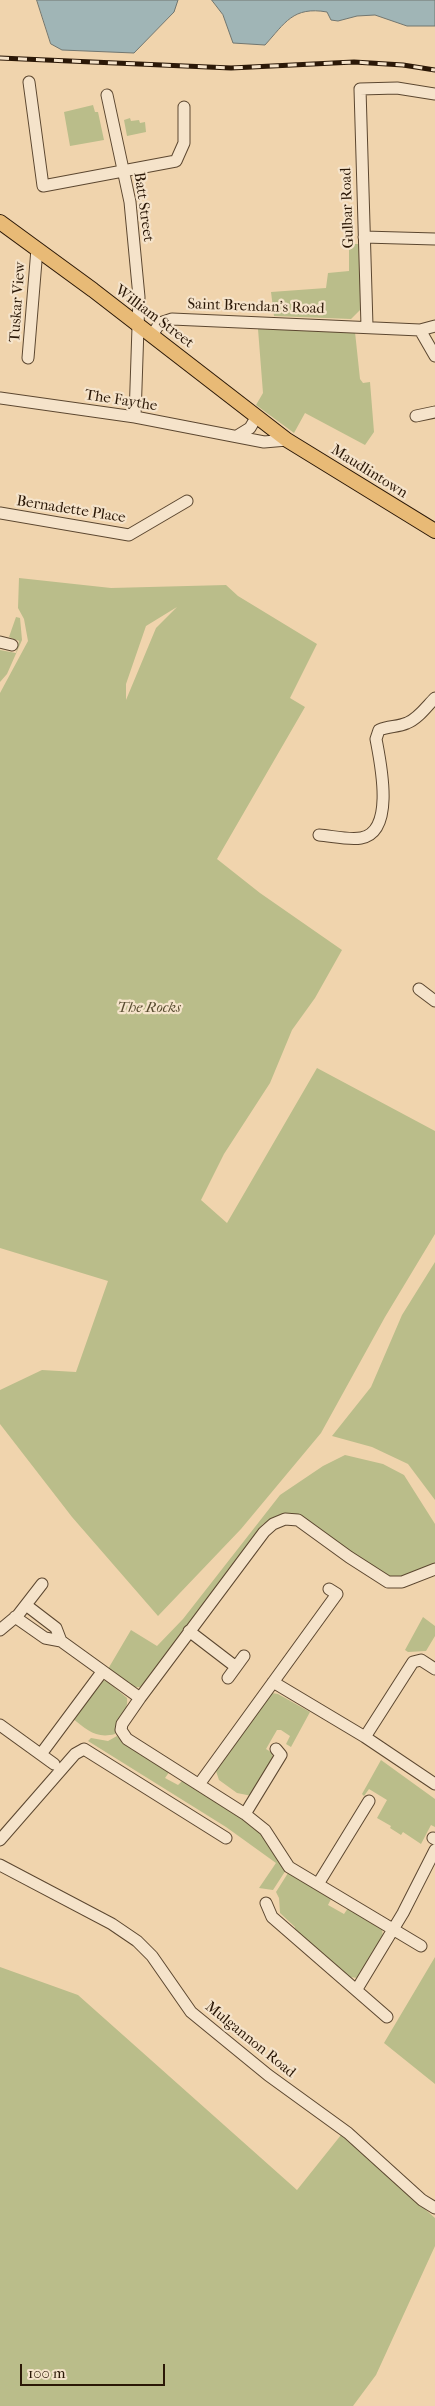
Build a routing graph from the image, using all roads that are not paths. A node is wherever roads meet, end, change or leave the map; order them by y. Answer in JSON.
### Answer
{"nodes":[{"id":1,"x":29,"y":82,"type":"dead end"},
{"id":2,"x":435,"y":94,"type":"edge"},
{"id":3,"x":106,"y":95,"type":"dead end"},
{"id":4,"x":184,"y":107,"type":"dead end"},
{"id":5,"x":123,"y":172,"type":"junction"},
{"id":6,"x":0,"y":222,"type":"edge"},
{"id":7,"x":364,"y":237,"type":"junction"},
{"id":8,"x":435,"y":239,"type":"edge"},
{"id":9,"x":37,"y":249,"type":"junction"},
{"id":10,"x":138,"y":325,"type":"junction"},
{"id":11,"x":367,"y":326,"type":"junction"},
{"id":12,"x":435,"y":326,"type":"edge"},
{"id":13,"x":420,"y":330,"type":"junction"},
{"id":14,"x":152,"y":335,"type":"junction"},
{"id":15,"x":435,"y":356,"type":"edge"},
{"id":16,"x":28,"y":358,"type":"dead end"},
{"id":17,"x":0,"y":398,"type":"edge"},
{"id":18,"x":435,"y":412,"type":"edge"},
{"id":19,"x":257,"y":416,"type":"junction"},
{"id":20,"x":416,"y":416,"type":"dead end"},
{"id":21,"x":135,"y":417,"type":"junction"},
{"id":22,"x":237,"y":436,"type":"junction"},
{"id":23,"x":287,"y":440,"type":"junction"},
{"id":24,"x":187,"y":501,"type":"dead end"},
{"id":25,"x":0,"y":513,"type":"edge"},
{"id":26,"x":435,"y":531,"type":"edge"},
{"id":27,"x":0,"y":642,"type":"edge"},
{"id":28,"x":12,"y":645,"type":"dead end"},
{"id":29,"x":435,"y":698,"type":"edge"},
{"id":30,"x":319,"y":834,"type":"dead end"},
{"id":31,"x":419,"y":989,"type":"dead end"},
{"id":32,"x":435,"y":1001,"type":"edge"},
{"id":33,"x":435,"y":1568,"type":"edge"},
{"id":34,"x":42,"y":1584,"type":"dead end"},
{"id":35,"x":329,"y":1589,"type":"dead end"},
{"id":36,"x":26,"y":1605,"type":"junction"},
{"id":37,"x":15,"y":1617,"type":"junction"},
{"id":38,"x":0,"y":1630,"type":"edge"},
{"id":39,"x":189,"y":1632,"type":"junction"},
{"id":40,"x":61,"y":1641,"type":"junction"},
{"id":41,"x":244,"y":1656,"type":"dead end"},
{"id":42,"x":236,"y":1667,"type":"junction"},
{"id":43,"x":435,"y":1669,"type":"edge"},
{"id":44,"x":102,"y":1672,"type":"junction"},
{"id":45,"x":228,"y":1678,"type":"dead end"},
{"id":46,"x":273,"y":1682,"type":"junction"},
{"id":47,"x":140,"y":1698,"type":"junction"},
{"id":48,"x":0,"y":1725,"type":"edge"},
{"id":49,"x":365,"y":1737,"type":"junction"},
{"id":50,"x":276,"y":1749,"type":"dead end"},
{"id":51,"x":41,"y":1754,"type":"junction"},
{"id":52,"x":54,"y":1764,"type":"dead end"},
{"id":53,"x":200,"y":1783,"type":"junction"},
{"id":54,"x":435,"y":1784,"type":"edge"},
{"id":55,"x":376,"y":1812,"type":"dead end"},
{"id":56,"x":245,"y":1814,"type":"junction"},
{"id":57,"x":226,"y":1838,"type":"dead end"},
{"id":58,"x":0,"y":1840,"type":"edge"},
{"id":59,"x":435,"y":1850,"type":"edge"},
{"id":60,"x":0,"y":1865,"type":"edge"},
{"id":61,"x":318,"y":1884,"type":"junction"},
{"id":62,"x":266,"y":1903,"type":"dead end"},
{"id":63,"x":394,"y":1929,"type":"junction"},
{"id":64,"x":421,"y":1946,"type":"dead end"},
{"id":65,"x":357,"y":1989,"type":"junction"},
{"id":66,"x":387,"y":2017,"type":"dead end"},
{"id":67,"x":435,"y":2208,"type":"edge"}],
"edges":[{"from":1,"to":5,"type":"street"},
{"from":2,"to":7,"type":"street","name":"Gulbar Road"},
{"from":3,"to":5,"type":"street","name":"Batt Street"},
{"from":4,"to":5,"type":"street"},
{"from":5,"to":10,"type":"street","name":"Batt Street"},
{"from":6,"to":9,"type":"main road","name":"William Street"},
{"from":7,"to":8,"type":"street"},
{"from":7,"to":11,"type":"street","name":"Gulbar Road"},
{"from":9,"to":10,"type":"main road","name":"William Street"},
{"from":9,"to":16,"type":"street","name":"Tuskar View"},
{"from":10,"to":14,"type":"main road","name":"William Street"},
{"from":10,"to":21,"type":"street"},
{"from":11,"to":13,"type":"street","name":"Saint Brendan's Road"},
{"from":11,"to":14,"type":"street","name":"Saint Brendan's Road"},
{"from":12,"to":13,"type":"street","name":"Saint Brendan's Road"},
{"from":13,"to":15,"type":"street"},
{"from":14,"to":19,"type":"main road","name":"William Street"},
{"from":17,"to":21,"type":"street","name":"The Faythe"},
{"from":18,"to":20,"type":"street"},
{"from":19,"to":22,"type":"street"},
{"from":19,"to":23,"type":"main road","name":"William Street"},
{"from":21,"to":22,"type":"street","name":"The Faythe"},
{"from":22,"to":23,"type":"street","name":"The Faythe"},
{"from":23,"to":26,"type":"main road","name":"Maudlintown"},
{"from":24,"to":25,"type":"street","name":"Bernadette Place"},
{"from":27,"to":28,"type":"street"},
{"from":29,"to":30,"type":"street"},
{"from":31,"to":32,"type":"street"},
{"from":33,"to":39,"type":"street"},
{"from":34,"to":36,"type":"street"},
{"from":35,"to":46,"type":"street"},
{"from":36,"to":37,"type":"street"},
{"from":36,"to":40,"type":"street"},
{"from":37,"to":38,"type":"street"},
{"from":37,"to":40,"type":"street"},
{"from":39,"to":42,"type":"street"},
{"from":39,"to":47,"type":"street"},
{"from":40,"to":44,"type":"street"},
{"from":41,"to":42,"type":"street"},
{"from":42,"to":45,"type":"street"},
{"from":43,"to":49,"type":"street"},
{"from":44,"to":47,"type":"street"},
{"from":44,"to":51,"type":"street"},
{"from":46,"to":49,"type":"street"},
{"from":46,"to":53,"type":"street"},
{"from":47,"to":53,"type":"street"},
{"from":48,"to":51,"type":"street"},
{"from":49,"to":54,"type":"street"},
{"from":50,"to":56,"type":"street"},
{"from":51,"to":52,"type":"street"},
{"from":53,"to":56,"type":"street"},
{"from":55,"to":61,"type":"street"},
{"from":56,"to":61,"type":"street"},
{"from":57,"to":58,"type":"street"},
{"from":59,"to":63,"type":"street"},
{"from":60,"to":67,"type":"street","name":"Mulgannon Road"},
{"from":61,"to":63,"type":"street"},
{"from":62,"to":65,"type":"street"},
{"from":63,"to":64,"type":"street"},
{"from":63,"to":65,"type":"street"},
{"from":65,"to":66,"type":"street"}]}
